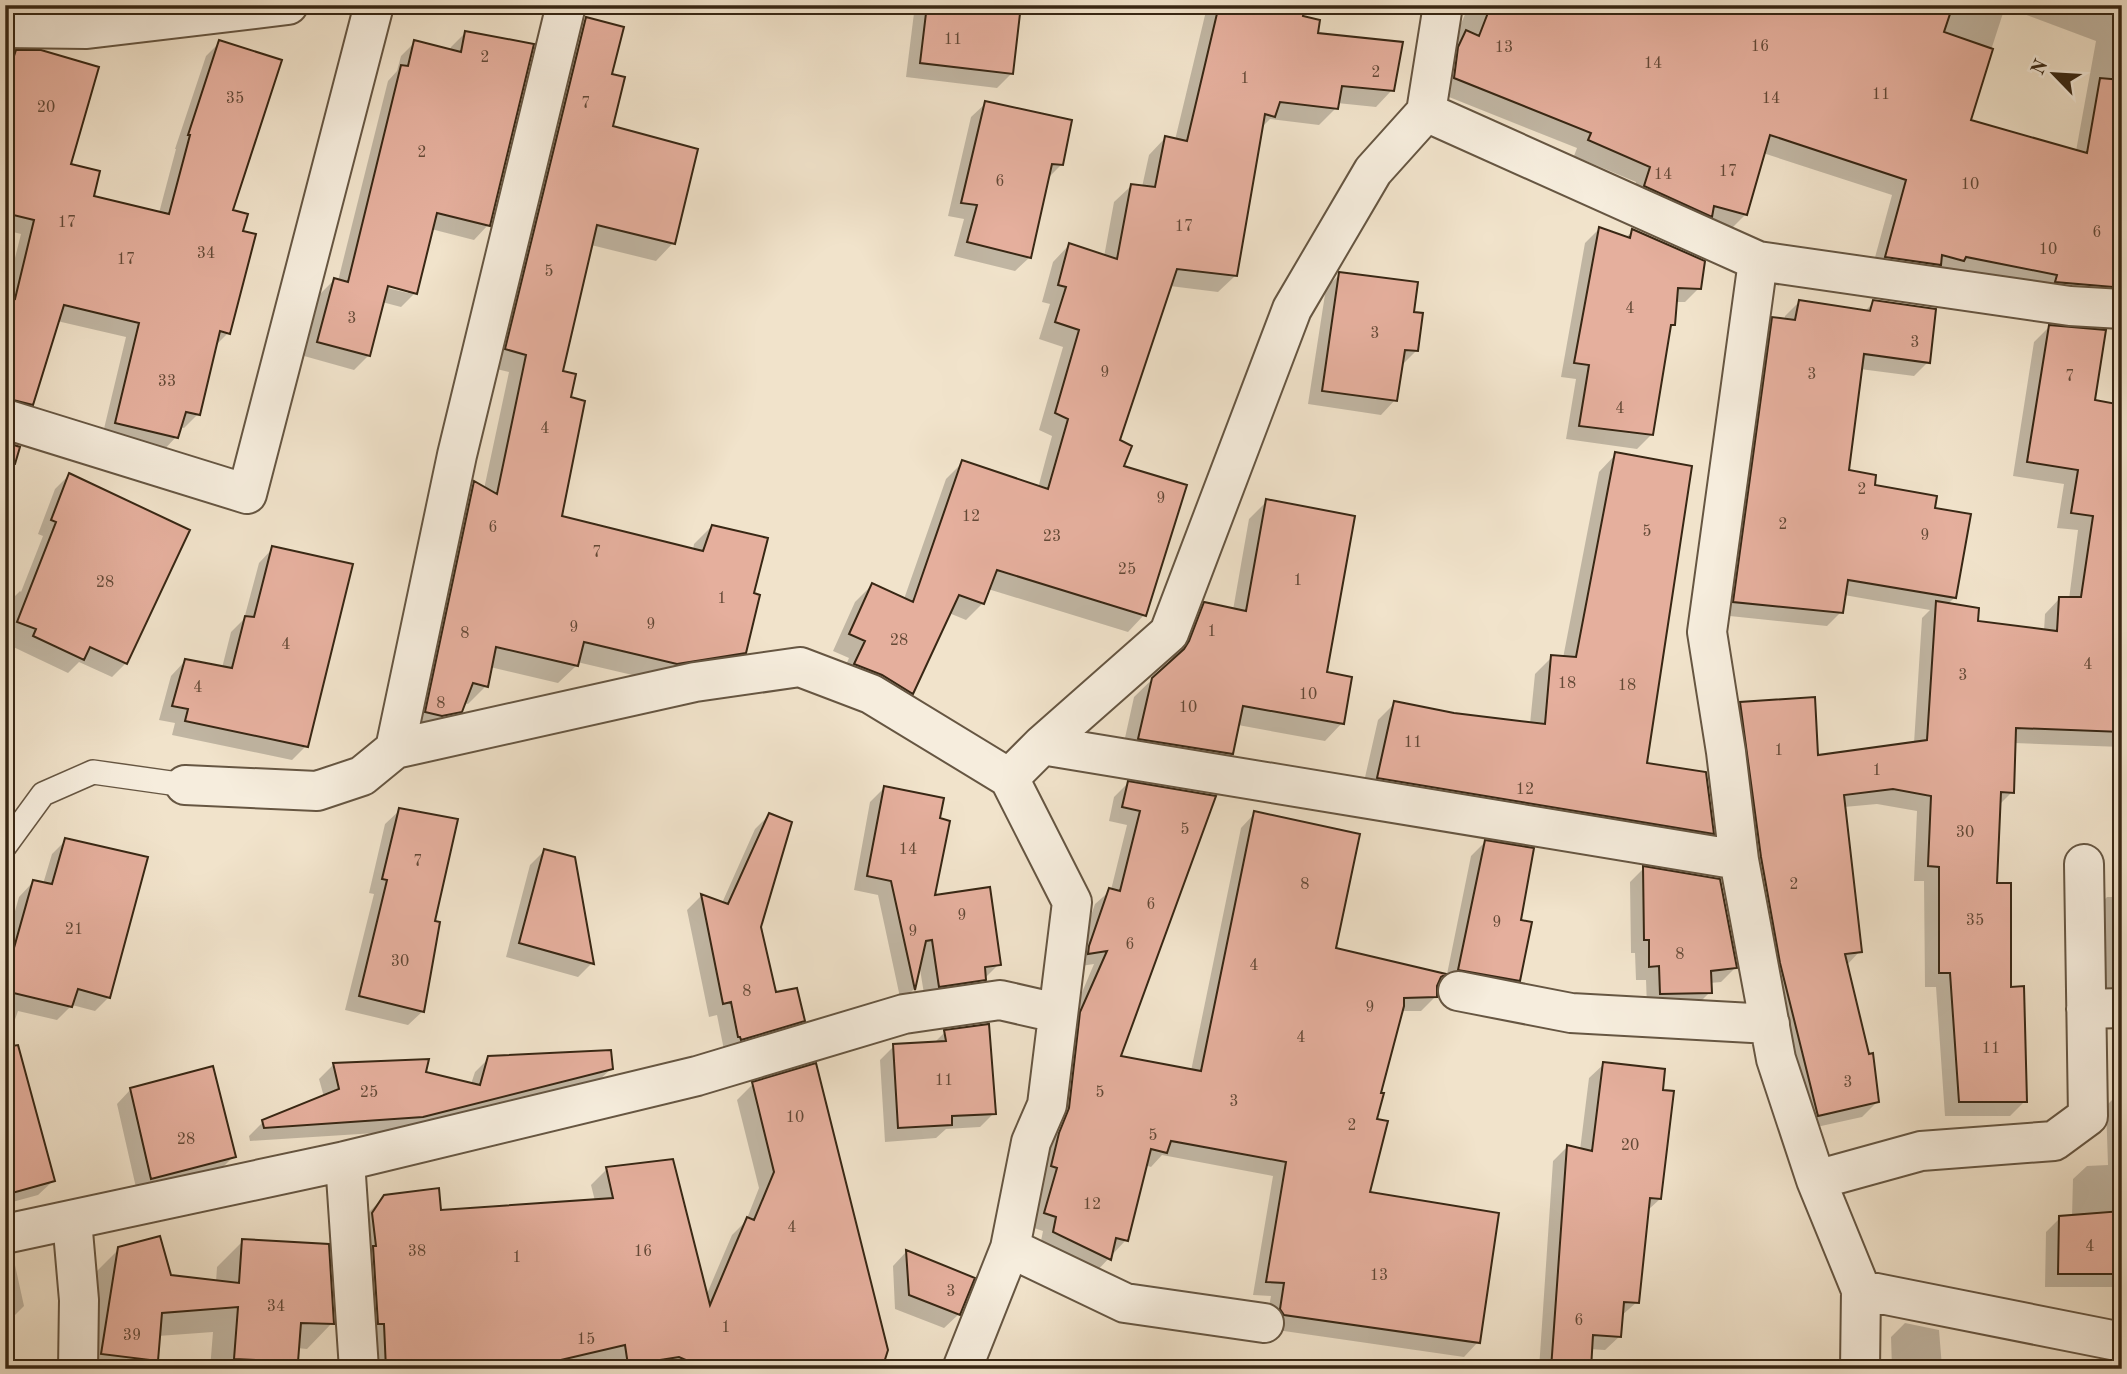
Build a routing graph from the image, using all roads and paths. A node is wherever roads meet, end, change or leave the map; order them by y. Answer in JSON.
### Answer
{"nodes":[{"id":1,"x":288,"y":5,"type":"edge"},
{"id":2,"x":374,"y":5,"type":"edge"},
{"id":3,"x":566,"y":5,"type":"edge"},
{"id":4,"x":1443,"y":5,"type":"edge"},
{"id":5,"x":5,"y":28,"type":"edge"},
{"id":6,"x":1426,"y":112,"type":"junction"},
{"id":7,"x":1758,"y":261,"type":"junction"},
{"id":8,"x":2122,"y":309,"type":"edge"},
{"id":9,"x":5,"y":419,"type":"edge"},
{"id":10,"x":1042,"y":745,"type":"junction"},
{"id":11,"x":395,"y":749,"type":"junction"},
{"id":12,"x":1009,"y":778,"type":"junction"},
{"id":13,"x":185,"y":785,"type":"joint"},
{"id":14,"x":5,"y":846,"type":"edge"},
{"id":15,"x":1739,"y":860,"type":"junction"},
{"id":16,"x":2084,"y":864,"type":"dead end"},
{"id":17,"x":1458,"y":990,"type":"dead end"},
{"id":18,"x":2104,"y":1009,"type":"edge"},
{"id":19,"x":1057,"y":1013,"type":"junction"},
{"id":20,"x":1770,"y":1024,"type":"junction"},
{"id":21,"x":345,"y":1161,"type":"junction"},
{"id":22,"x":1816,"y":1180,"type":"junction"},
{"id":23,"x":72,"y":1220,"type":"junction"},
{"id":24,"x":5,"y":1234,"type":"edge"},
{"id":25,"x":1010,"y":1248,"type":"junction"},
{"id":26,"x":1861,"y":1290,"type":"junction"},
{"id":27,"x":1264,"y":1323,"type":"dead end"},
{"id":28,"x":2122,"y":1342,"type":"edge"},
{"id":29,"x":78,"y":1369,"type":"edge"},
{"id":30,"x":359,"y":1369,"type":"edge"},
{"id":31,"x":962,"y":1369,"type":"edge"},
{"id":32,"x":1860,"y":1369,"type":"edge"}],
"edges":[{"from":1,"to":5,"type":"street"},
{"from":2,"to":9,"type":"street"},
{"from":3,"to":11,"type":"street"},
{"from":4,"to":6,"type":"street"},
{"from":6,"to":7,"type":"street"},
{"from":6,"to":10,"type":"street"},
{"from":7,"to":8,"type":"street"},
{"from":7,"to":15,"type":"street"},
{"from":10,"to":12,"type":"street"},
{"from":10,"to":15,"type":"street"},
{"from":11,"to":12,"type":"street"},
{"from":11,"to":13,"type":"street"},
{"from":12,"to":19,"type":"street"},
{"from":13,"to":14,"type":"lane"},
{"from":15,"to":20,"type":"street"},
{"from":16,"to":18,"type":"street"},
{"from":17,"to":20,"type":"street"},
{"from":18,"to":22,"type":"street"},
{"from":19,"to":21,"type":"street"},
{"from":19,"to":25,"type":"street"},
{"from":20,"to":22,"type":"street"},
{"from":21,"to":23,"type":"street"},
{"from":21,"to":30,"type":"street"},
{"from":22,"to":26,"type":"street"},
{"from":23,"to":24,"type":"street"},
{"from":23,"to":29,"type":"street"},
{"from":25,"to":27,"type":"street"},
{"from":25,"to":31,"type":"street"},
{"from":26,"to":28,"type":"street"},
{"from":26,"to":32,"type":"street"}]}
